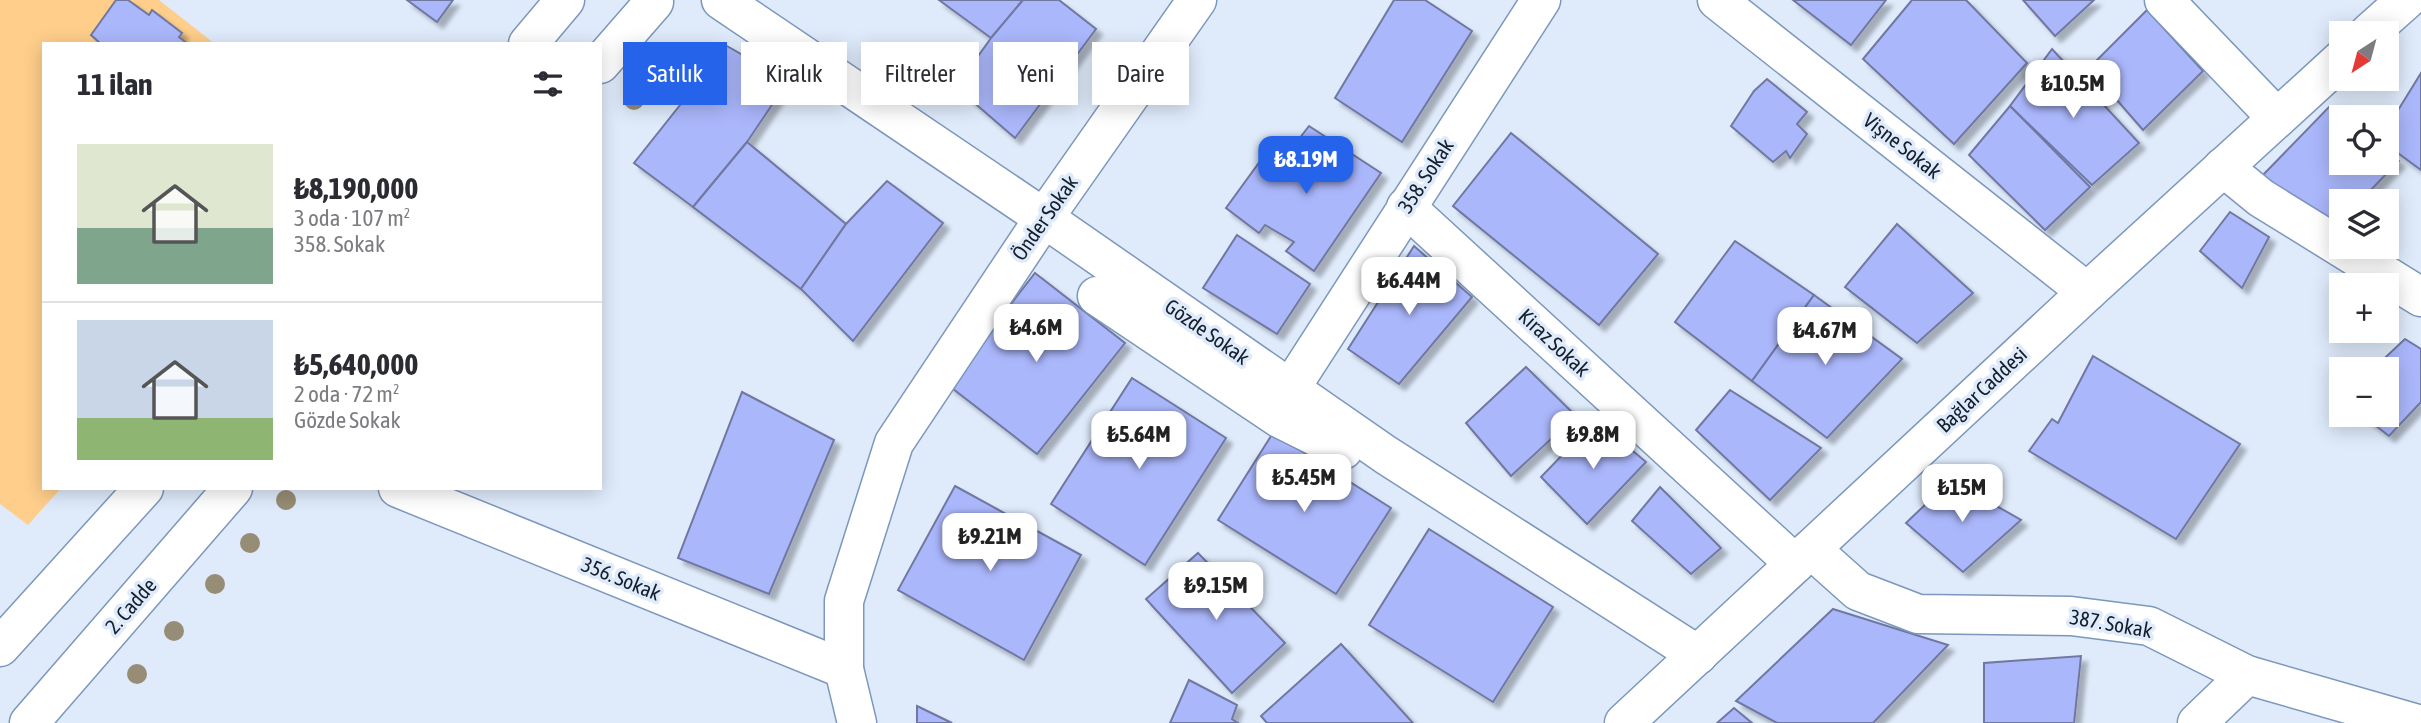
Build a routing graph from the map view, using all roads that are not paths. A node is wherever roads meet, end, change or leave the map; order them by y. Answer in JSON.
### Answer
{"nodes":[{"id":1,"x":565,"y":0,"type":"edge"},
{"id":2,"x":722,"y":0,"type":"edge"},
{"id":3,"x":1197,"y":0,"type":"edge"},
{"id":4,"x":1541,"y":0,"type":"edge"},
{"id":5,"x":1717,"y":0,"type":"edge"},
{"id":6,"x":2164,"y":0,"type":"edge"},
{"id":7,"x":2406,"y":0,"type":"edge"},
{"id":8,"x":657,"y":1,"type":"edge"},
{"id":9,"x":2382,"y":21,"type":"edge"},
{"id":10,"x":530,"y":42,"type":"edge"},
{"id":11,"x":602,"y":62,"type":"edge"},
{"id":12,"x":2329,"y":71,"type":"edge"},
{"id":13,"x":2277,"y":118,"type":"junction"},
{"id":14,"x":2223,"y":167,"type":"junction"},
{"id":15,"x":1406,"y":207,"type":"junction"},
{"id":16,"x":1044,"y":218,"type":"junction"},
{"id":17,"x":2087,"y":292,"type":"junction"},
{"id":18,"x":1097,"y":296,"type":"dead end"},
{"id":19,"x":2421,"y":297,"type":"edge"},
{"id":20,"x":1290,"y":389,"type":"junction"},
{"id":21,"x":1386,"y":455,"type":"junction"},
{"id":22,"x":142,"y":490,"type":"edge"},
{"id":23,"x":231,"y":490,"type":"edge"},
{"id":24,"x":403,"y":490,"type":"edge"},
{"id":25,"x":1803,"y":556,"type":"junction"},
{"id":26,"x":0,"y":647,"type":"edge"},
{"id":27,"x":1698,"y":655,"type":"junction"},
{"id":28,"x":844,"y":669,"type":"junction"},
{"id":29,"x":2247,"y":675,"type":"junction"},
{"id":30,"x":2412,"y":716,"type":"edge"},
{"id":31,"x":29,"y":723,"type":"edge"},
{"id":32,"x":857,"y":723,"type":"edge"},
{"id":33,"x":1624,"y":723,"type":"edge"},
{"id":34,"x":2197,"y":723,"type":"edge"}],
"edges":[{"from":1,"to":10,"type":"street"},
{"from":2,"to":16,"type":"street","name":"Gözde Sokak"},
{"from":3,"to":16,"type":"street","name":"Önder Sokak"},
{"from":4,"to":15,"type":"street","name":"358. Sokak"},
{"from":5,"to":17,"type":"street","name":"Vişne Sokak"},
{"from":6,"to":13,"type":"street"},
{"from":7,"to":9,"type":"street"},
{"from":8,"to":11,"type":"street"},
{"from":12,"to":13,"type":"street","name":"Bağlar Caddesi"},
{"from":13,"to":14,"type":"street","name":"Bağlar Caddesi"},
{"from":14,"to":17,"type":"street","name":"Bağlar Caddesi"},
{"from":14,"to":19,"type":"street"},
{"from":15,"to":20,"type":"street","name":"358. Sokak"},
{"from":15,"to":25,"type":"street","name":"Kiraz Sokak"},
{"from":16,"to":20,"type":"street","name":"Gözde Sokak"},
{"from":16,"to":28,"type":"street","name":"Önder Sokak"},
{"from":17,"to":25,"type":"street","name":"Bağlar Caddesi"},
{"from":18,"to":21,"type":"street"},
{"from":20,"to":21,"type":"street","name":"Gözde Sokak"},
{"from":21,"to":27,"type":"street","name":"Gözde Sokak"},
{"from":22,"to":26,"type":"street"},
{"from":23,"to":31,"type":"street","name":"2. Cadde"},
{"from":24,"to":28,"type":"street","name":"356. Sokak"},
{"from":25,"to":27,"type":"street","name":"Bağlar Caddesi"},
{"from":25,"to":29,"type":"street","name":"387. Sokak"},
{"from":27,"to":33,"type":"street","name":"Bağlar Caddesi"},
{"from":28,"to":32,"type":"street","name":"Önder Sokak"},
{"from":29,"to":30,"type":"street","name":"387. Sokak"},
{"from":29,"to":34,"type":"street"}]}
